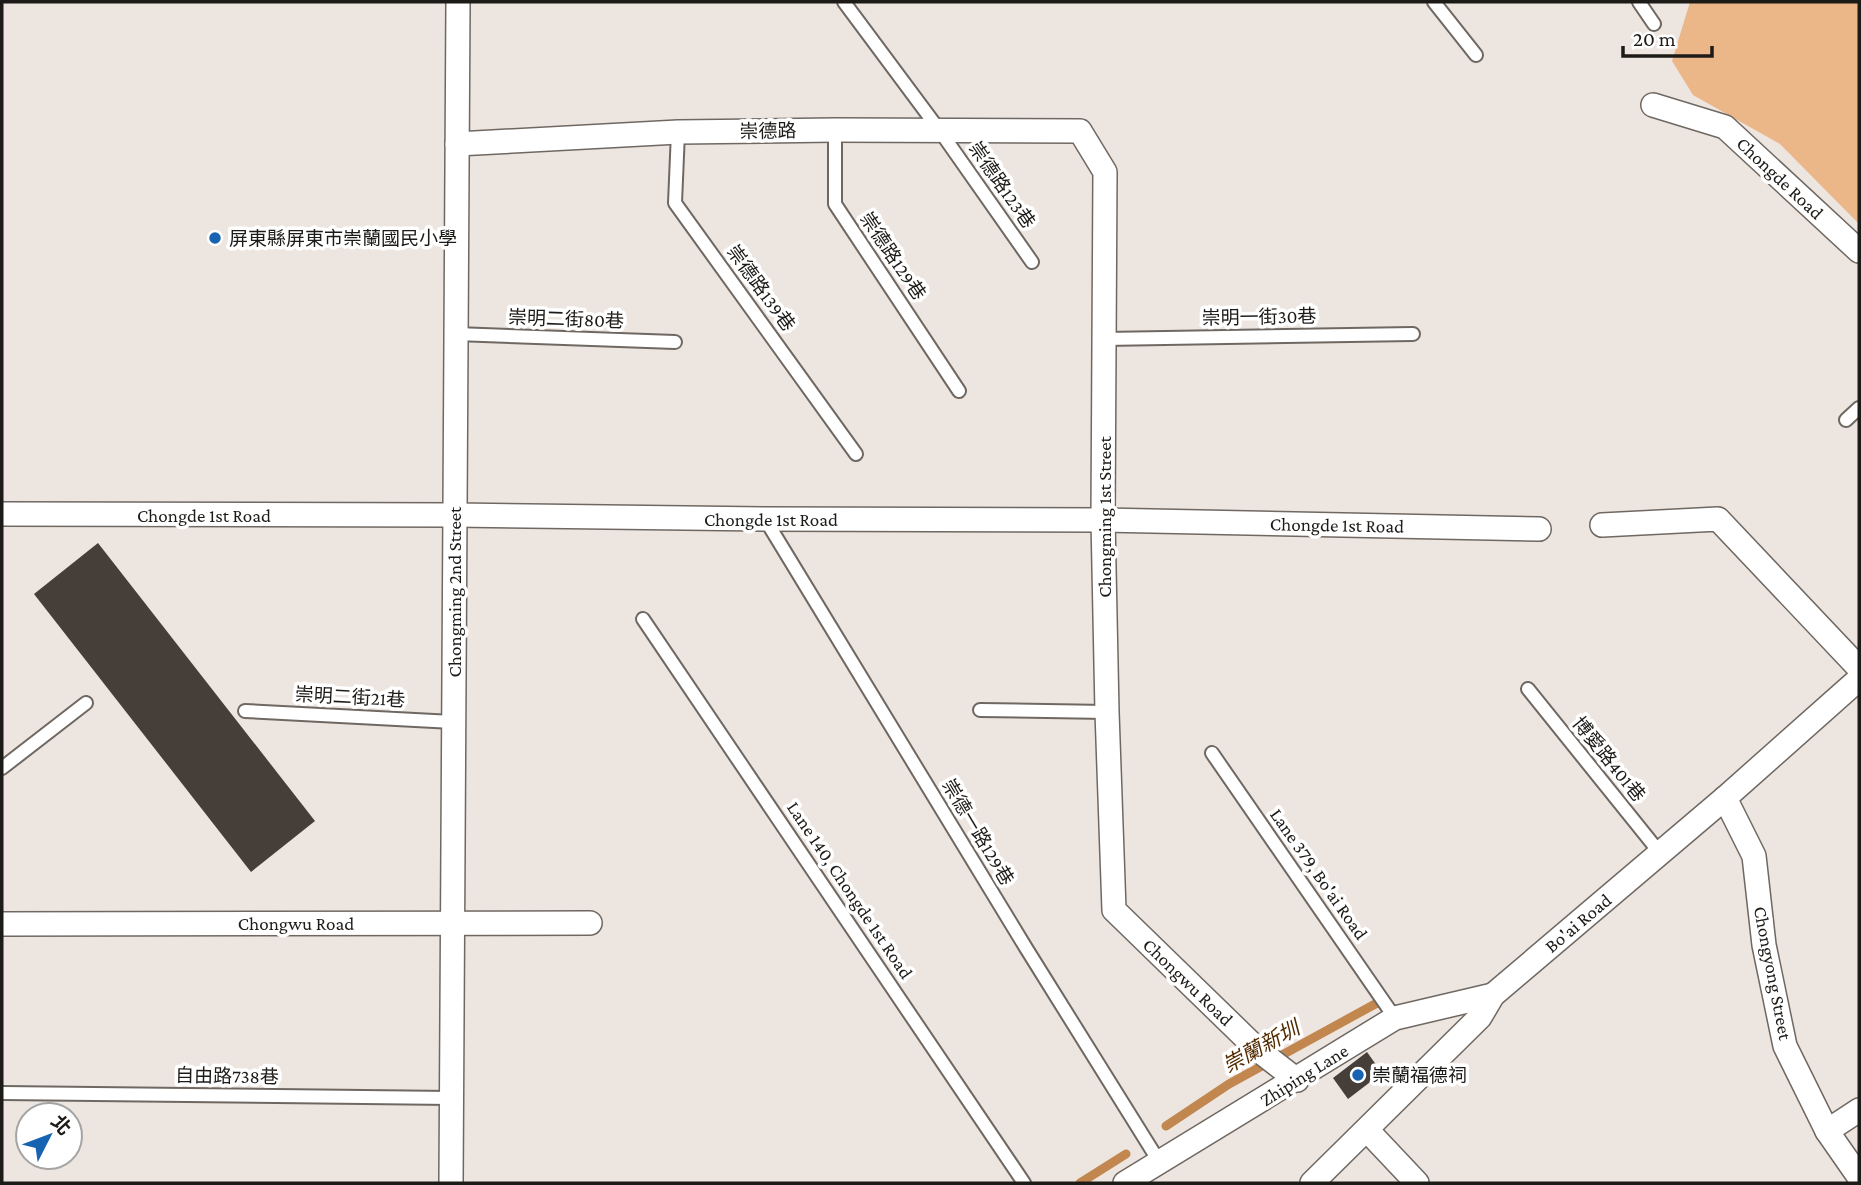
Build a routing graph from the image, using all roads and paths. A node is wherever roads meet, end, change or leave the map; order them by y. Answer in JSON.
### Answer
{"nodes":[{"id":1,"x":458,"y":2,"type":"edge"},
{"id":2,"x":845,"y":2,"type":"edge"},
{"id":3,"x":1434,"y":2,"type":"edge"},
{"id":4,"x":1639,"y":2,"type":"edge"},
{"id":5,"x":1654,"y":24,"type":"dead end"},
{"id":6,"x":1476,"y":55,"type":"dead end"},
{"id":7,"x":1653,"y":105,"type":"dead end"},
{"id":8,"x":835,"y":130,"type":"junction"},
{"id":9,"x":940,"y":131,"type":"junction"},
{"id":10,"x":1080,"y":131,"type":"joint"},
{"id":11,"x":678,"y":132,"type":"junction"},
{"id":12,"x":457,"y":144,"type":"junction"},
{"id":13,"x":1859,"y":251,"type":"edge"},
{"id":14,"x":1032,"y":262,"type":"dead end"},
{"id":15,"x":456,"y":334,"type":"junction"},
{"id":16,"x":1413,"y":334,"type":"dead end"},
{"id":17,"x":1104,"y":339,"type":"junction"},
{"id":18,"x":675,"y":342,"type":"dead end"},
{"id":19,"x":960,"y":391,"type":"dead end"},
{"id":20,"x":1859,"y":408,"type":"edge"},
{"id":21,"x":1846,"y":420,"type":"dead end"},
{"id":22,"x":856,"y":454,"type":"dead end"},
{"id":23,"x":2,"y":514,"type":"edge"},
{"id":24,"x":455,"y":515,"type":"junction"},
{"id":25,"x":765,"y":519,"type":"junction"},
{"id":26,"x":1103,"y":520,"type":"junction"},
{"id":27,"x":1602,"y":526,"type":"dead end"},
{"id":28,"x":1539,"y":528,"type":"dead end"},
{"id":29,"x":643,"y":619,"type":"dead end"},
{"id":30,"x":1859,"y":667,"type":"edge"},
{"id":31,"x":1859,"y":679,"type":"edge"},
{"id":32,"x":1528,"y":688,"type":"dead end"},
{"id":33,"x":86,"y":703,"type":"dead end"},
{"id":34,"x":980,"y":710,"type":"dead end"},
{"id":35,"x":245,"y":711,"type":"dead end"},
{"id":36,"x":1107,"y":712,"type":"junction"},
{"id":37,"x":453,"y":722,"type":"junction"},
{"id":38,"x":1212,"y":753,"type":"dead end"},
{"id":39,"x":2,"y":768,"type":"edge"},
{"id":40,"x":1726,"y":798,"type":"junction"},
{"id":41,"x":1660,"y":853,"type":"junction"},
{"id":42,"x":1114,"y":909,"type":"joint"},
{"id":43,"x":452,"y":923,"type":"junction"},
{"id":44,"x":590,"y":923,"type":"dead end"},
{"id":45,"x":2,"y":924,"type":"edge"},
{"id":46,"x":1493,"y":995,"type":"junction"},
{"id":47,"x":1395,"y":1018,"type":"junction"},
{"id":48,"x":1290,"y":1075,"type":"junction"},
{"id":49,"x":2,"y":1093,"type":"edge"},
{"id":50,"x":451,"y":1098,"type":"junction"},
{"id":51,"x":1859,"y":1110,"type":"edge"},
{"id":52,"x":1367,"y":1130,"type":"junction"},
{"id":53,"x":1827,"y":1131,"type":"junction"},
{"id":54,"x":1160,"y":1163,"type":"junction"},
{"id":55,"x":1859,"y":1177,"type":"edge"},
{"id":56,"x":451,"y":1183,"type":"edge"},
{"id":57,"x":1024,"y":1183,"type":"edge"},
{"id":58,"x":1125,"y":1183,"type":"edge"},
{"id":59,"x":1312,"y":1183,"type":"edge"},
{"id":60,"x":1417,"y":1183,"type":"edge"}],
"edges":[{"from":1,"to":12,"type":"street","name":"Chongming 2nd Street"},
{"from":2,"to":9,"type":"lane","name":"崇德路123巷"},
{"from":3,"to":6,"type":"lane"},
{"from":4,"to":5,"type":"lane"},
{"from":7,"to":13,"type":"street","name":"Chongde Road"},
{"from":8,"to":9,"type":"street","name":"崇德路"},
{"from":8,"to":11,"type":"street","name":"崇德路"},
{"from":8,"to":19,"type":"lane","name":"崇德路129巷"},
{"from":9,"to":10,"type":"street","name":"崇德路"},
{"from":9,"to":14,"type":"lane","name":"崇德路123巷"},
{"from":10,"to":17,"type":"street","name":"Chongming 1st Street"},
{"from":11,"to":12,"type":"street","name":"崇德路"},
{"from":11,"to":22,"type":"lane","name":"崇德路139巷"},
{"from":12,"to":15,"type":"street","name":"Chongming 2nd Street"},
{"from":15,"to":18,"type":"lane","name":"崇明二街80巷"},
{"from":15,"to":24,"type":"street","name":"Chongming 2nd Street"},
{"from":16,"to":17,"type":"lane","name":"崇明一街30巷"},
{"from":17,"to":26,"type":"street","name":"Chongming 1st Street"},
{"from":20,"to":21,"type":"lane"},
{"from":23,"to":24,"type":"street","name":"Chongde 1st Road"},
{"from":24,"to":25,"type":"street","name":"Chongde 1st Road"},
{"from":24,"to":37,"type":"street","name":"Chongming 2nd Street"},
{"from":25,"to":26,"type":"street","name":"Chongde 1st Road"},
{"from":25,"to":54,"type":"lane","name":"崇德一路129巷"},
{"from":26,"to":28,"type":"street","name":"Chongde 1st Road"},
{"from":26,"to":36,"type":"street","name":"Chongming 1st Street"},
{"from":27,"to":30,"type":"street"},
{"from":29,"to":57,"type":"lane","name":"Lane 140, Chongde 1st Road"},
{"from":31,"to":40,"type":"street","name":"Bo'ai Road"},
{"from":32,"to":41,"type":"lane","name":"博愛路401巷"},
{"from":33,"to":39,"type":"lane"},
{"from":34,"to":36,"type":"lane"},
{"from":35,"to":37,"type":"lane","name":"崇明二街21巷"},
{"from":36,"to":42,"type":"street","name":"Chongming 1st Street"},
{"from":37,"to":43,"type":"street","name":"Chongming 2nd Street"},
{"from":38,"to":47,"type":"lane","name":"Lane 379, Bo'ai Road"},
{"from":40,"to":41,"type":"street","name":"Bo'ai Road"},
{"from":40,"to":53,"type":"street","name":"Chongyong Street"},
{"from":41,"to":46,"type":"street","name":"Bo'ai Road"},
{"from":42,"to":48,"type":"street","name":"Chongwu Road"},
{"from":43,"to":44,"type":"street","name":"Chongwu Road"},
{"from":43,"to":45,"type":"street","name":"Chongwu Road"},
{"from":43,"to":50,"type":"street","name":"Chongming 2nd Street"},
{"from":46,"to":47,"type":"street","name":"Zhiping Lane"},
{"from":46,"to":52,"type":"street","name":"Bo'ai Road"},
{"from":47,"to":48,"type":"street","name":"Zhiping Lane"},
{"from":48,"to":54,"type":"street","name":"Zhiping Lane"},
{"from":49,"to":50,"type":"lane","name":"自由路738巷"},
{"from":50,"to":56,"type":"street","name":"Chongming 2nd Street"},
{"from":51,"to":53,"type":"street"},
{"from":52,"to":59,"type":"street","name":"Bo'ai Road"},
{"from":52,"to":60,"type":"street"},
{"from":53,"to":55,"type":"street","name":"Chongyong Street"},
{"from":54,"to":58,"type":"street","name":"Zhiping Lane"}]}
